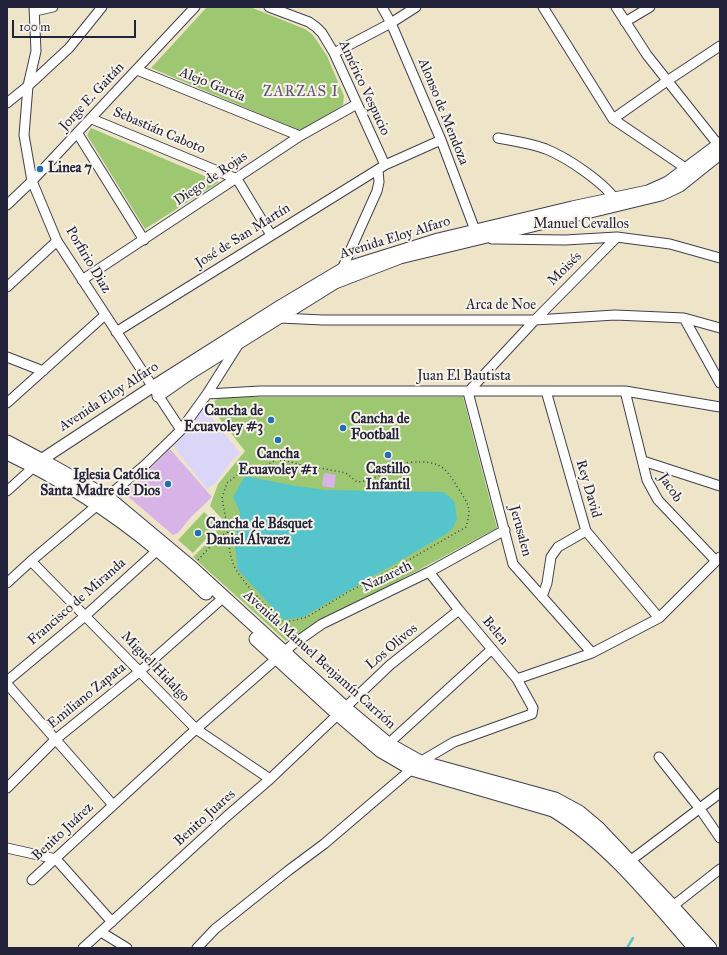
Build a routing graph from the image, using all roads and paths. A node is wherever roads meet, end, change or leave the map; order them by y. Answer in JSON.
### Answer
{"nodes":[{"id":1,"x":53,"y":7,"type":"edge"},
{"id":2,"x":102,"y":7,"type":"edge"},
{"id":3,"x":195,"y":7,"type":"edge"},
{"id":4,"x":269,"y":7,"type":"edge"},
{"id":5,"x":382,"y":7,"type":"edge"},
{"id":6,"x":416,"y":7,"type":"edge"},
{"id":7,"x":543,"y":7,"type":"edge"},
{"id":8,"x":616,"y":7,"type":"edge"},
{"id":9,"x":650,"y":7,"type":"edge"},
{"id":10,"x":35,"y":9,"type":"edge"},
{"id":11,"x":625,"y":22,"type":"junction"},
{"id":12,"x":391,"y":23,"type":"junction"},
{"id":13,"x":720,"y":46,"type":"edge"},
{"id":14,"x":334,"y":53,"type":"junction"},
{"id":15,"x":136,"y":70,"type":"junction"},
{"id":16,"x":667,"y":81,"type":"junction"},
{"id":17,"x":28,"y":86,"type":"junction"},
{"id":18,"x":7,"y":103,"type":"edge"},
{"id":19,"x":357,"y":104,"type":"junction"},
{"id":20,"x":92,"y":119,"type":"junction"},
{"id":21,"x":613,"y":119,"type":"junction"},
{"id":22,"x":78,"y":134,"type":"junction"},
{"id":23,"x":300,"y":136,"type":"junction"},
{"id":24,"x":498,"y":138,"type":"dead end"},
{"id":25,"x":441,"y":140,"type":"junction"},
{"id":26,"x":720,"y":147,"type":"edge"},
{"id":27,"x":382,"y":167,"type":"junction"},
{"id":28,"x":687,"y":169,"type":"junction"},
{"id":29,"x":236,"y":179,"type":"junction"},
{"id":30,"x":32,"y":181,"type":"junction"},
{"id":31,"x":617,"y":202,"type":"junction"},
{"id":32,"x":7,"y":205,"type":"edge"},
{"id":33,"x":475,"y":230,"type":"junction"},
{"id":34,"x":488,"y":232,"type":"junction"},
{"id":35,"x":271,"y":235,"type":"junction"},
{"id":36,"x":617,"y":237,"type":"junction"},
{"id":37,"x":144,"y":240,"type":"junction"},
{"id":38,"x":57,"y":241,"type":"junction"},
{"id":39,"x":720,"y":258,"type":"edge"},
{"id":40,"x":342,"y":269,"type":"junction"},
{"id":41,"x":82,"y":280,"type":"junction"},
{"id":42,"x":7,"y":287,"type":"edge"},
{"id":43,"x":105,"y":314,"type":"junction"},
{"id":44,"x":280,"y":318,"type":"junction"},
{"id":45,"x":684,"y":318,"type":"junction"},
{"id":46,"x":535,"y":320,"type":"junction"},
{"id":47,"x":250,"y":325,"type":"junction"},
{"id":48,"x":720,"y":328,"type":"edge"},
{"id":49,"x":116,"y":332,"type":"junction"},
{"id":50,"x":239,"y":344,"type":"junction"},
{"id":51,"x":7,"y":357,"type":"edge"},
{"id":52,"x":43,"y":371,"type":"junction"},
{"id":53,"x":720,"y":383,"type":"edge"},
{"id":54,"x":155,"y":391,"type":"junction"},
{"id":55,"x":546,"y":391,"type":"junction"},
{"id":56,"x":625,"y":391,"type":"junction"},
{"id":57,"x":468,"y":392,"type":"junction"},
{"id":58,"x":207,"y":394,"type":"junction"},
{"id":59,"x":7,"y":403,"type":"edge"},
{"id":60,"x":720,"y":407,"type":"edge"},
{"id":61,"x":181,"y":430,"type":"junction"},
{"id":62,"x":7,"y":442,"type":"edge"},
{"id":63,"x":7,"y":453,"type":"edge"},
{"id":64,"x":643,"y":461,"type":"junction"},
{"id":65,"x":38,"y":463,"type":"junction"},
{"id":66,"x":720,"y":486,"type":"edge"},
{"id":67,"x":7,"y":491,"type":"edge"},
{"id":68,"x":103,"y":501,"type":"junction"},
{"id":69,"x":505,"y":530,"type":"junction"},
{"id":70,"x":586,"y":531,"type":"junction"},
{"id":71,"x":228,"y":532,"type":"junction"},
{"id":72,"x":161,"y":547,"type":"junction"},
{"id":73,"x":718,"y":559,"type":"edge"},
{"id":74,"x":31,"y":561,"type":"junction"},
{"id":75,"x":192,"y":568,"type":"junction"},
{"id":76,"x":429,"y":572,"type":"junction"},
{"id":77,"x":7,"y":583,"type":"edge"},
{"id":78,"x":542,"y":596,"type":"junction"},
{"id":79,"x":221,"y":600,"type":"junction"},
{"id":80,"x":459,"y":610,"type":"junction"},
{"id":81,"x":86,"y":616,"type":"junction"},
{"id":82,"x":659,"y":618,"type":"junction"},
{"id":83,"x":492,"y":649,"type":"junction"},
{"id":84,"x":592,"y":653,"type":"junction"},
{"id":85,"x":280,"y":655,"type":"junction"},
{"id":86,"x":139,"y":672,"type":"junction"},
{"id":87,"x":517,"y":679,"type":"junction"},
{"id":88,"x":7,"y":680,"type":"edge"},
{"id":89,"x":7,"y":684,"type":"edge"},
{"id":90,"x":341,"y":711,"type":"junction"},
{"id":91,"x":196,"y":729,"type":"junction"},
{"id":92,"x":56,"y":740,"type":"junction"},
{"id":93,"x":388,"y":744,"type":"junction"},
{"id":94,"x":659,"y":757,"type":"dead end"},
{"id":95,"x":416,"y":766,"type":"junction"},
{"id":96,"x":270,"y":779,"type":"junction"},
{"id":97,"x":7,"y":788,"type":"edge"},
{"id":98,"x":720,"y":793,"type":"edge"},
{"id":99,"x":114,"y":805,"type":"junction"},
{"id":100,"x":700,"y":809,"type":"junction"},
{"id":101,"x":720,"y":838,"type":"edge"},
{"id":102,"x":7,"y":848,"type":"edge"},
{"id":103,"x":56,"y":859,"type":"junction"},
{"id":104,"x":625,"y":864,"type":"junction"},
{"id":105,"x":720,"y":869,"type":"edge"},
{"id":106,"x":32,"y":880,"type":"dead end"},
{"id":107,"x":668,"y":909,"type":"junction"},
{"id":108,"x":112,"y":922,"type":"junction"},
{"id":109,"x":101,"y":932,"type":"junction"},
{"id":110,"x":83,"y":948,"type":"edge"},
{"id":111,"x":127,"y":948,"type":"edge"},
{"id":112,"x":198,"y":948,"type":"edge"},
{"id":113,"x":695,"y":948,"type":"edge"},
{"id":114,"x":710,"y":948,"type":"edge"}],
"edges":[{"from":1,"to":10,"type":"street"},
{"from":2,"to":17,"type":"street"},
{"from":3,"to":15,"type":"street","name":"Jorge E. Gaitán"},
{"from":4,"to":14,"type":"street","name":"Américo Vespucio"},
{"from":5,"to":12,"type":"street","name":"Alonso de Mendoza"},
{"from":6,"to":12,"type":"street"},
{"from":7,"to":21,"type":"street"},
{"from":8,"to":11,"type":"street"},
{"from":9,"to":11,"type":"street"},
{"from":10,"to":17,"type":"street","name":"Porfirio Diaz"},
{"from":11,"to":16,"type":"street"},
{"from":12,"to":14,"type":"street"},
{"from":12,"to":25,"type":"street","name":"Alonso de Mendoza"},
{"from":13,"to":16,"type":"street"},
{"from":14,"to":19,"type":"street","name":"Américo Vespucio"},
{"from":15,"to":20,"type":"street","name":"Jorge E. Gaitán"},
{"from":15,"to":23,"type":"street","name":"Alejo García"},
{"from":16,"to":21,"type":"street"},
{"from":16,"to":26,"type":"street"},
{"from":17,"to":18,"type":"street"},
{"from":17,"to":30,"type":"street","name":"Porfirio Diaz"},
{"from":19,"to":23,"type":"street","name":"Diego de Rojas"},
{"from":19,"to":27,"type":"street","name":"Américo Vespucio"},
{"from":20,"to":22,"type":"street","name":"Jorge E. Gaitán"},
{"from":20,"to":29,"type":"street","name":"Sebastián Caboto"},
{"from":21,"to":28,"type":"street"},
{"from":22,"to":30,"type":"street","name":"Jorge E. Gaitán"},
{"from":22,"to":37,"type":"street"},
{"from":23,"to":29,"type":"street","name":"Diego de Rojas"},
{"from":24,"to":31,"type":"street"},
{"from":25,"to":27,"type":"street","name":"José de San Martín"},
{"from":25,"to":33,"type":"street","name":"Alonso de Mendoza"},
{"from":26,"to":28,"type":"street","name":"Avenida Eloy Alfaro"},
{"from":26,"to":31,"type":"street","name":"Avenida Eloy Alfaro"},
{"from":27,"to":35,"type":"street","name":"José de San Martín"},
{"from":27,"to":40,"type":"street","name":"Américo Vespucio"},
{"from":28,"to":31,"type":"street","name":"Avenida Eloy Alfaro"},
{"from":29,"to":35,"type":"street"},
{"from":29,"to":37,"type":"street","name":"Diego de Rojas"},
{"from":30,"to":32,"type":"street","name":"Jorge E. Gaitán"},
{"from":30,"to":38,"type":"street","name":"Porfirio Diaz"},
{"from":31,"to":34,"type":"street","name":"Avenida Eloy Alfaro"},
{"from":33,"to":34,"type":"street","name":"Avenida Eloy Alfaro"},
{"from":33,"to":40,"type":"street","name":"Avenida Eloy Alfaro"},
{"from":34,"to":36,"type":"street","name":"Manuel Cevallos"},
{"from":34,"to":44,"type":"street","name":"Avenida Eloy Alfaro"},
{"from":35,"to":49,"type":"street","name":"José de San Martín"},
{"from":36,"to":39,"type":"street","name":"Manuel Cevallos"},
{"from":36,"to":46,"type":"street","name":"Moisés"},
{"from":37,"to":41,"type":"street","name":"Diego de Rojas"},
{"from":38,"to":41,"type":"street","name":"Porfirio Diaz"},
{"from":38,"to":42,"type":"street"},
{"from":40,"to":47,"type":"street","name":"Avenida Eloy Alfaro"},
{"from":41,"to":43,"type":"street","name":"Porfirio Diaz"},
{"from":43,"to":49,"type":"street","name":"Porfirio Diaz"},
{"from":43,"to":52,"type":"street"},
{"from":44,"to":46,"type":"street","name":"Arca de Noe"},
{"from":44,"to":50,"type":"street","name":"Avenida Eloy Alfaro"},
{"from":45,"to":46,"type":"street","name":"Arca de Noe"},
{"from":45,"to":48,"type":"street","name":"Arca de Noe"},
{"from":45,"to":53,"type":"street"},
{"from":46,"to":57,"type":"street","name":"Moisés"},
{"from":47,"to":50,"type":"street"},
{"from":47,"to":54,"type":"street","name":"Avenida Eloy Alfaro"},
{"from":49,"to":54,"type":"street","name":"Porfirio Diaz"},
{"from":50,"to":54,"type":"street","name":"Avenida Eloy Alfaro"},
{"from":50,"to":58,"type":"street"},
{"from":51,"to":52,"type":"street"},
{"from":52,"to":59,"type":"street"},
{"from":54,"to":61,"type":"street","name":"Porfirio Diaz"},
{"from":54,"to":65,"type":"street","name":"Avenida Eloy Alfaro"},
{"from":55,"to":56,"type":"street","name":"Juan El Bautista"},
{"from":55,"to":57,"type":"street","name":"Juan El Bautista"},
{"from":55,"to":70,"type":"street","name":"Rey David"},
{"from":56,"to":60,"type":"street","name":"Juan El Bautista"},
{"from":56,"to":64,"type":"street","name":"Jacob"},
{"from":57,"to":58,"type":"street","name":"Juan El Bautista"},
{"from":57,"to":69,"type":"street","name":"Jerusalen"},
{"from":58,"to":61,"type":"street"},
{"from":61,"to":68,"type":"street"},
{"from":62,"to":65,"type":"main road","name":"Avenida Manuel Benjamín Carrión"},
{"from":63,"to":65,"type":"main road","name":"Avenida Manuel Benjamín Carrión"},
{"from":64,"to":66,"type":"street"},
{"from":64,"to":73,"type":"street","name":"Jacob"},
{"from":65,"to":67,"type":"street"},
{"from":65,"to":68,"type":"main road","name":"Avenida Manuel Benjamín Carrión"},
{"from":68,"to":72,"type":"main road","name":"Avenida Manuel Benjamín Carrión"},
{"from":68,"to":74,"type":"street"},
{"from":69,"to":76,"type":"street","name":"Nazareth"},
{"from":69,"to":78,"type":"street","name":"Jerusalen"},
{"from":70,"to":78,"type":"street"},
{"from":70,"to":82,"type":"street","name":"Rey David"},
{"from":71,"to":71,"type":"path"},
{"from":71,"to":75,"type":"path"},
{"from":72,"to":75,"type":"main road","name":"Avenida Manuel Benjamín Carrión"},
{"from":72,"to":79,"type":"main road","name":"Avenida Manuel Benjamín Carrión"},
{"from":72,"to":81,"type":"street","name":"Francisco de Miranda"},
{"from":73,"to":82,"type":"street"},
{"from":74,"to":77,"type":"street"},
{"from":74,"to":81,"type":"street","name":"Miguel Hidalgo"},
{"from":75,"to":79,"type":"main road","name":"Avenida Manuel Benjamín Carrión"},
{"from":76,"to":80,"type":"street","name":"Belen"},
{"from":76,"to":85,"type":"street","name":"Nazareth"},
{"from":78,"to":84,"type":"street","name":"Jerusalen"},
{"from":79,"to":85,"type":"main road","name":"Avenida Manuel Benjamín Carrión"},
{"from":79,"to":86,"type":"street","name":"Emiliano Zapata"},
{"from":80,"to":83,"type":"street","name":"Belen"},
{"from":80,"to":90,"type":"street","name":"Los Olivos"},
{"from":81,"to":86,"type":"street","name":"Miguel Hidalgo"},
{"from":81,"to":88,"type":"street","name":"Francisco de Miranda"},
{"from":82,"to":84,"type":"street"},
{"from":83,"to":87,"type":"street","name":"Belen"},
{"from":83,"to":93,"type":"street"},
{"from":84,"to":87,"type":"street"},
{"from":85,"to":90,"type":"main road","name":"Avenida Manuel Benjamín Carrión"},
{"from":85,"to":91,"type":"street","name":"Nazareth"},
{"from":86,"to":91,"type":"street","name":"Miguel Hidalgo"},
{"from":86,"to":92,"type":"street","name":"Emiliano Zapata"},
{"from":87,"to":95,"type":"street","name":"Belen"},
{"from":89,"to":92,"type":"street"},
{"from":90,"to":93,"type":"main road","name":"Avenida Manuel Benjamín Carrión"},
{"from":90,"to":95,"type":"main road","name":"Avenida Manuel Benjamín Carrión"},
{"from":90,"to":96,"type":"street","name":"Benito Juares"},
{"from":91,"to":96,"type":"street","name":"Miguel Hidalgo"},
{"from":91,"to":99,"type":"street","name":"Benito Juárez"},
{"from":92,"to":97,"type":"street","name":"Emiliano Zapata"},
{"from":92,"to":99,"type":"street"},
{"from":93,"to":95,"type":"main road","name":"Avenida Manuel Benjamín Carrión"},
{"from":94,"to":100,"type":"street"},
{"from":95,"to":104,"type":"main road","name":"Avenida Manuel Benjamín Carrión"},
{"from":95,"to":112,"type":"street"},
{"from":96,"to":108,"type":"street","name":"Benito Juares"},
{"from":98,"to":100,"type":"street"},
{"from":99,"to":103,"type":"street","name":"Benito Juárez"},
{"from":100,"to":101,"type":"street"},
{"from":100,"to":104,"type":"street"},
{"from":102,"to":103,"type":"street"},
{"from":103,"to":106,"type":"street","name":"Benito Juárez"},
{"from":103,"to":108,"type":"street"},
{"from":104,"to":107,"type":"main road","name":"Avenida Manuel Benjamín Carrión"},
{"from":105,"to":107,"type":"street"},
{"from":107,"to":113,"type":"main road","name":"Avenida Manuel Benjamín Carrión"},
{"from":107,"to":114,"type":"main road","name":"Avenida Manuel Benjamín Carrión"},
{"from":108,"to":109,"type":"street","name":"Benito Juares"},
{"from":109,"to":110,"type":"street","name":"Benito Juares"},
{"from":109,"to":111,"type":"street"}]}
